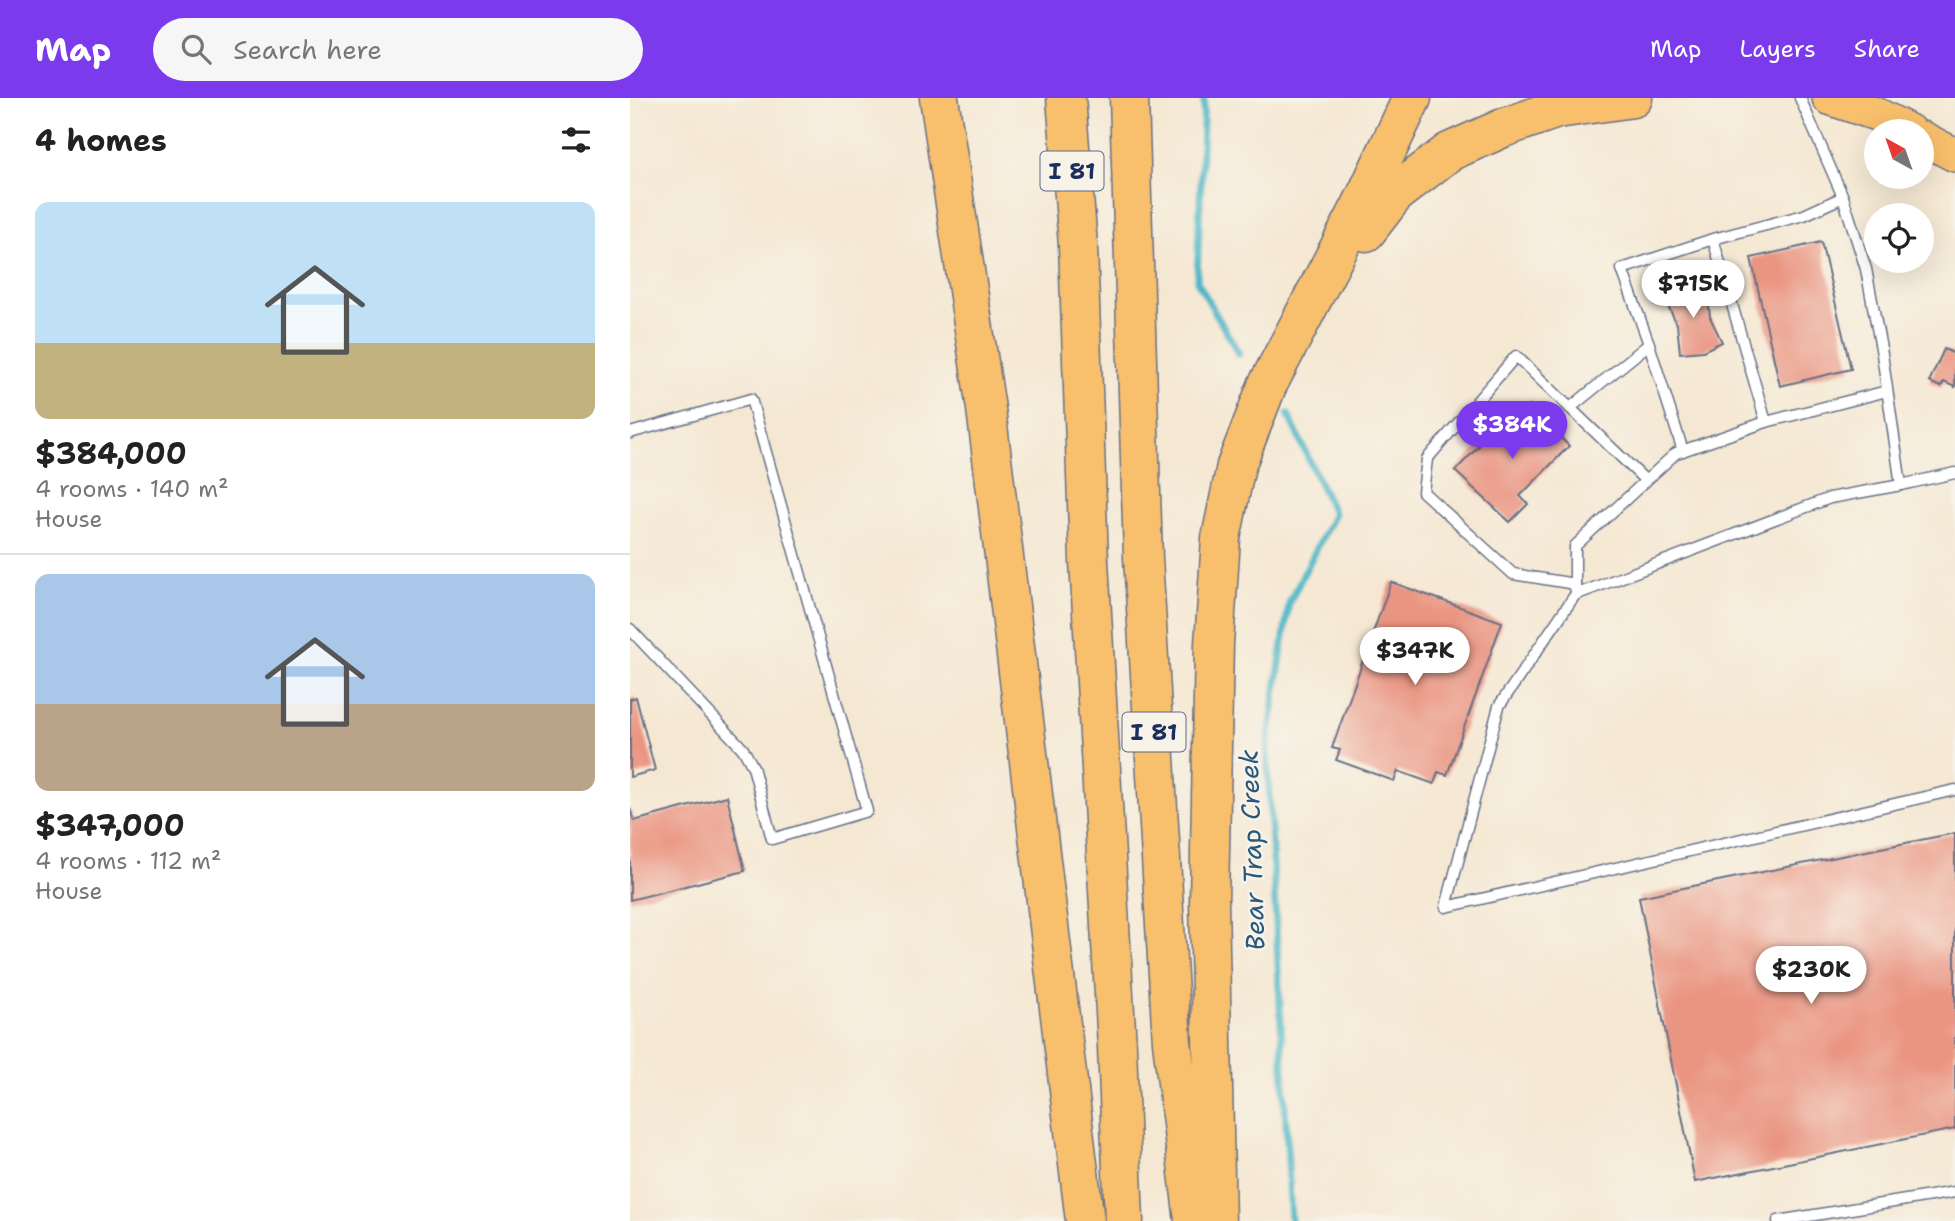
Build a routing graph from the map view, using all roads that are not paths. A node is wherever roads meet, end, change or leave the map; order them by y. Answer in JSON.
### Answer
{"nodes":[{"id":1,"x":939,"y":98,"type":"edge"},
{"id":2,"x":1066,"y":98,"type":"edge"},
{"id":3,"x":1129,"y":98,"type":"edge"},
{"id":4,"x":1412,"y":98,"type":"edge"},
{"id":5,"x":1633,"y":98,"type":"edge"},
{"id":6,"x":1800,"y":98,"type":"edge"},
{"id":7,"x":1829,"y":98,"type":"edge"},
{"id":8,"x":1886,"y":119,"type":"edge"},
{"id":9,"x":1934,"y":144,"type":"edge"},
{"id":10,"x":1955,"y":155,"type":"edge"},
{"id":11,"x":1843,"y":197,"type":"junction"},
{"id":12,"x":1713,"y":239,"type":"junction"},
{"id":13,"x":1303,"y":315,"type":"junction"},
{"id":14,"x":1649,"y":344,"type":"junction"},
{"id":15,"x":1887,"y":390,"type":"junction"},
{"id":16,"x":1570,"y":408,"type":"junction"},
{"id":17,"x":1766,"y":422,"type":"junction"},
{"id":18,"x":630,"y":433,"type":"edge"},
{"id":19,"x":1683,"y":450,"type":"junction"},
{"id":20,"x":1955,"y":473,"type":"edge"},
{"id":21,"x":1646,"y":481,"type":"junction"},
{"id":22,"x":1901,"y":485,"type":"junction"},
{"id":23,"x":1575,"y":589,"type":"junction"},
{"id":24,"x":630,"y":630,"type":"edge"},
{"id":25,"x":1955,"y":790,"type":"edge"},
{"id":26,"x":1955,"y":1192,"type":"edge"},
{"id":27,"x":1085,"y":1221,"type":"edge"},
{"id":28,"x":1124,"y":1221,"type":"edge"},
{"id":29,"x":1194,"y":1221,"type":"edge"},
{"id":30,"x":1216,"y":1221,"type":"edge"},
{"id":31,"x":1778,"y":1221,"type":"edge"}],
"edges":[{"from":1,"to":27,"type":"highway"},
{"from":2,"to":28,"type":"highway","number":"I 81"},
{"from":3,"to":29,"type":"highway","number":"I 81"},
{"from":4,"to":13,"type":"highway"},
{"from":5,"to":13,"type":"highway"},
{"from":6,"to":11,"type":"lane"},
{"from":7,"to":8,"type":"main road"},
{"from":9,"to":10,"type":"main road"},
{"from":11,"to":12,"type":"lane"},
{"from":11,"to":15,"type":"lane"},
{"from":12,"to":14,"type":"lane"},
{"from":12,"to":17,"type":"lane"},
{"from":13,"to":30,"type":"highway"},
{"from":14,"to":16,"type":"lane"},
{"from":14,"to":19,"type":"lane"},
{"from":15,"to":17,"type":"lane"},
{"from":15,"to":22,"type":"lane"},
{"from":16,"to":21,"type":"lane"},
{"from":16,"to":23,"type":"lane"},
{"from":17,"to":19,"type":"lane"},
{"from":18,"to":24,"type":"lane"},
{"from":19,"to":21,"type":"lane"},
{"from":20,"to":22,"type":"lane"},
{"from":21,"to":23,"type":"lane"},
{"from":22,"to":23,"type":"lane"},
{"from":23,"to":25,"type":"lane"},
{"from":26,"to":31,"type":"lane"}]}
